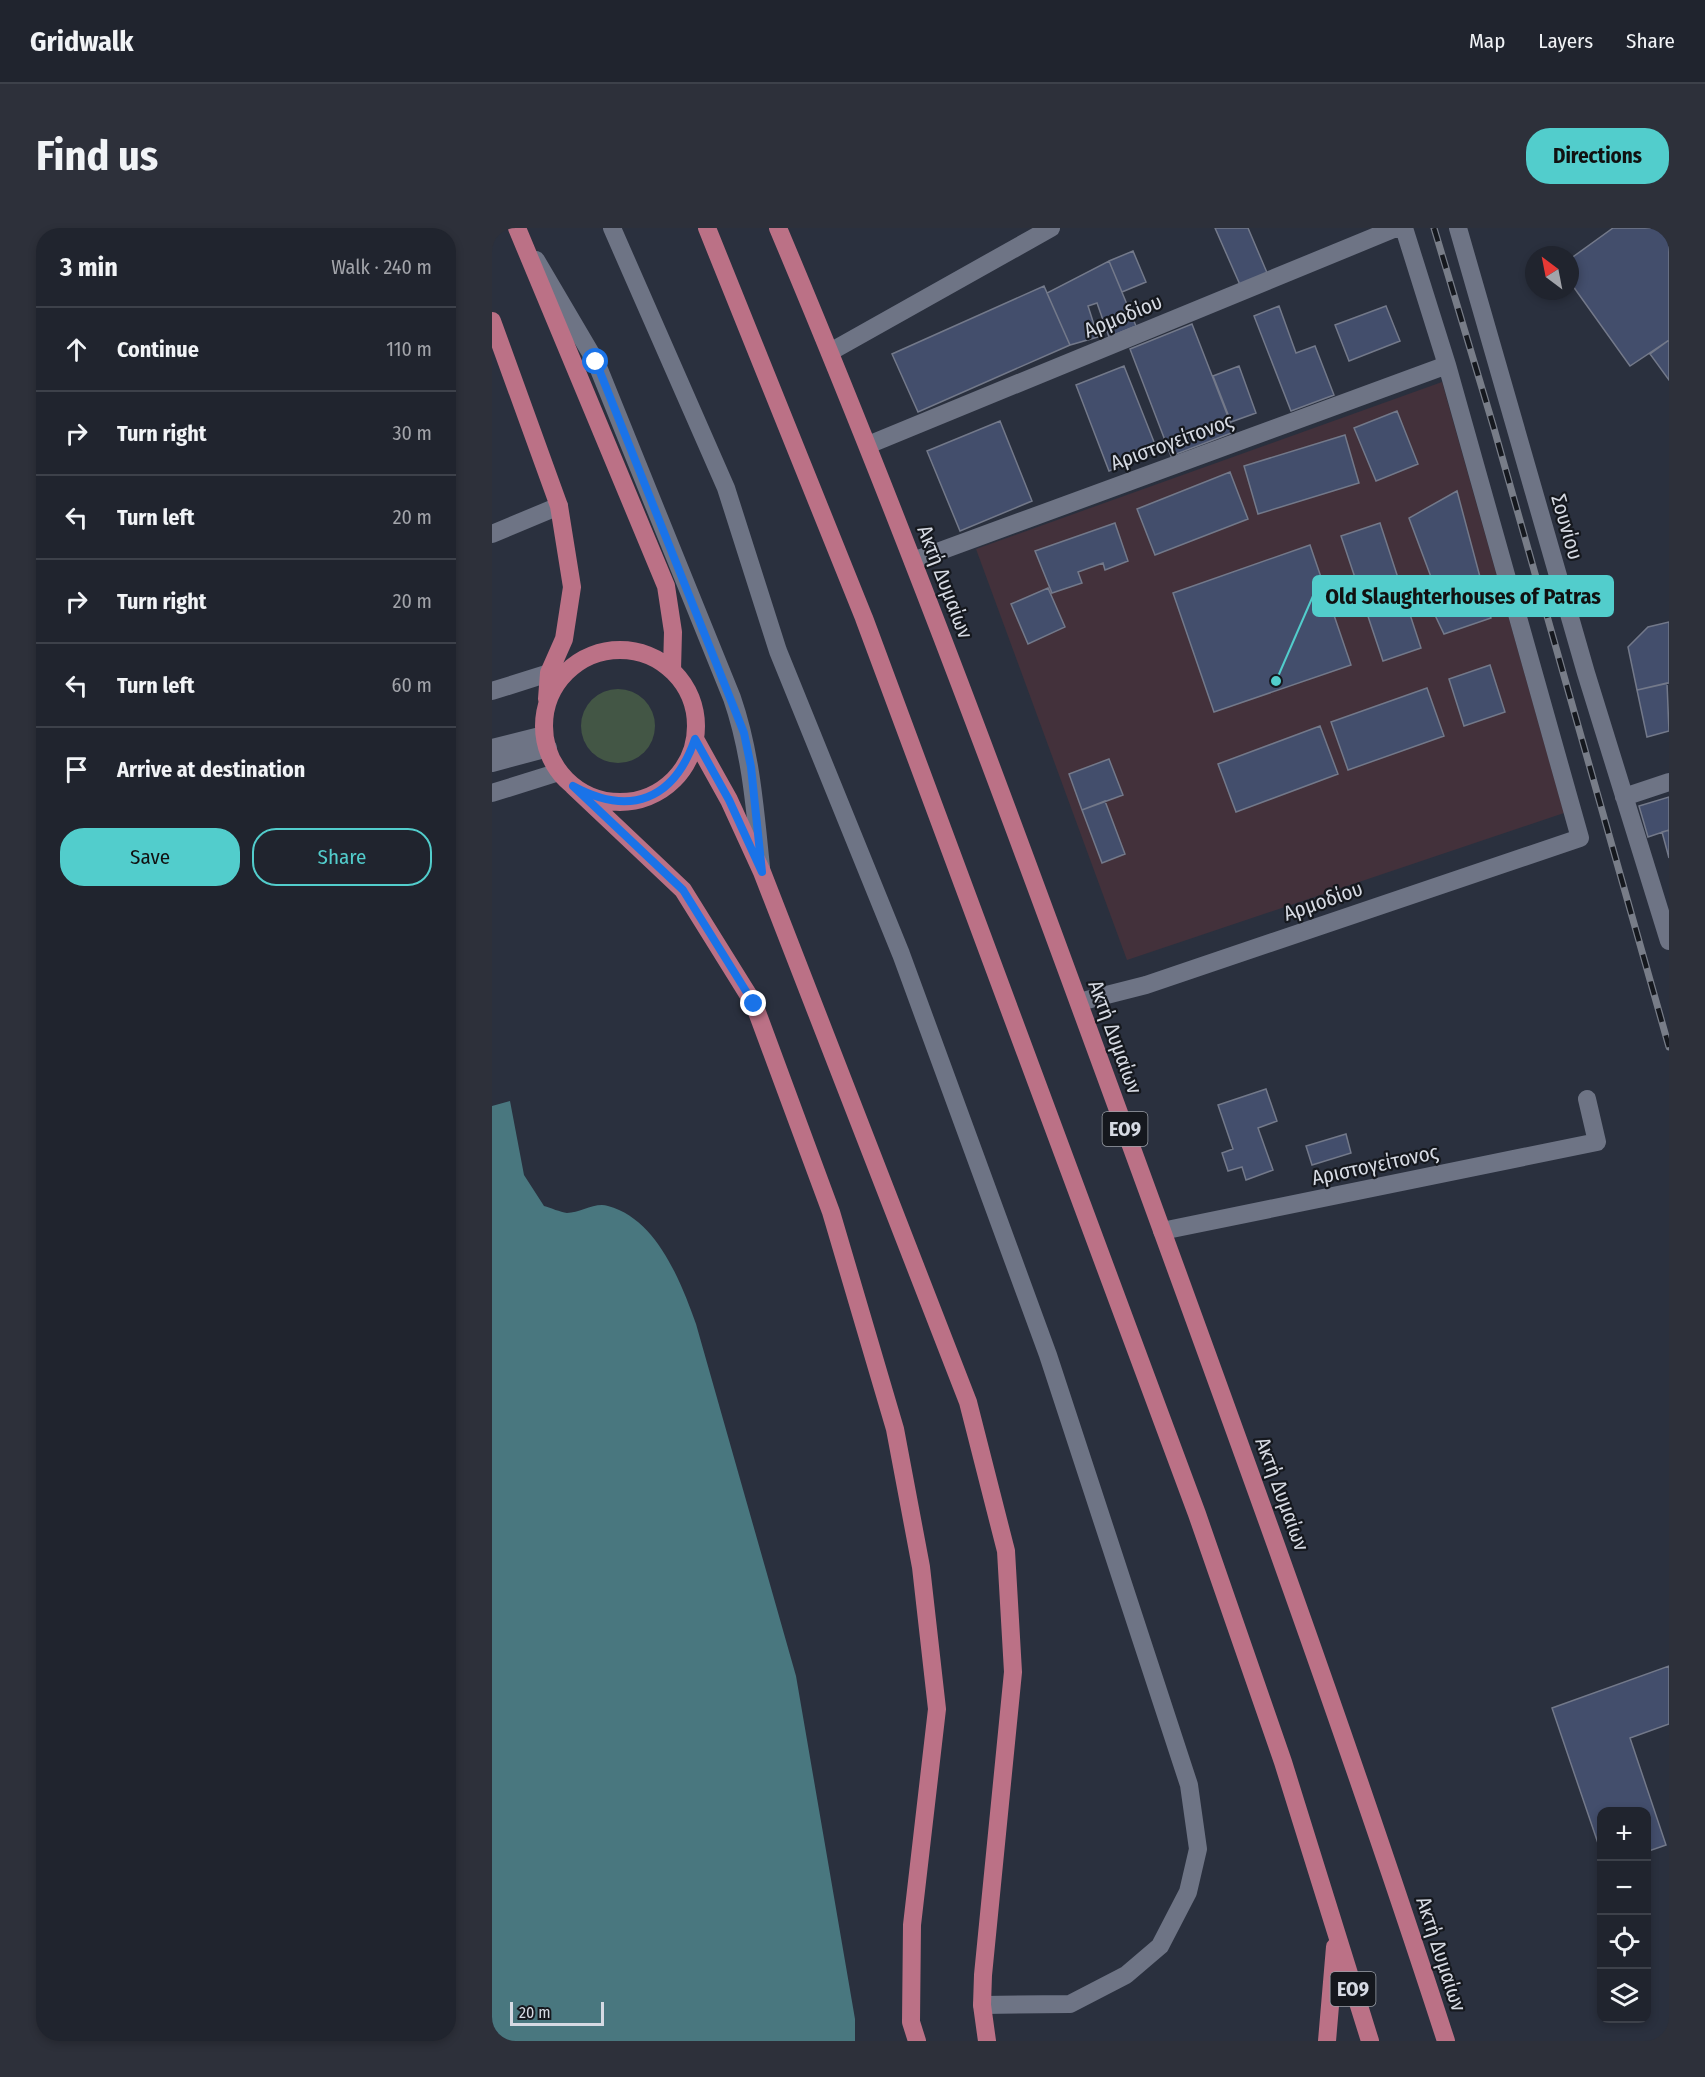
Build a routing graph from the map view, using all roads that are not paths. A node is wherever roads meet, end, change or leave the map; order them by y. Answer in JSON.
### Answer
{"nodes":[{"id":1,"x":518,"y":228,"type":"edge"},
{"id":2,"x":612,"y":228,"type":"edge"},
{"id":3,"x":707,"y":228,"type":"edge"},
{"id":4,"x":778,"y":228,"type":"edge"},
{"id":5,"x":1051,"y":228,"type":"edge"},
{"id":6,"x":1396,"y":228,"type":"edge"},
{"id":7,"x":1404,"y":228,"type":"edge"},
{"id":8,"x":1458,"y":228,"type":"edge"},
{"id":9,"x":492,"y":321,"type":"edge"},
{"id":10,"x":830,"y":352,"type":"junction"},
{"id":11,"x":1447,"y":365,"type":"junction"},
{"id":12,"x":868,"y":445,"type":"junction"},
{"id":13,"x":559,"y":506,"type":"junction"},
{"id":14,"x":492,"y":534,"type":"edge"},
{"id":15,"x":914,"y":561,"type":"junction"},
{"id":16,"x":672,"y":670,"type":"junction"},
{"id":17,"x":549,"y":673,"type":"junction"},
{"id":18,"x":492,"y":691,"type":"edge"},
{"id":19,"x":545,"y":715,"type":"junction"},
{"id":20,"x":695,"y":739,"type":"junction"},
{"id":21,"x":546,"y":742,"type":"junction"},
{"id":22,"x":492,"y":748,"type":"edge"},
{"id":23,"x":492,"y":763,"type":"edge"},
{"id":24,"x":559,"y":772,"type":"junction"},
{"id":25,"x":1669,"y":782,"type":"edge"},
{"id":26,"x":573,"y":786,"type":"junction"},
{"id":27,"x":492,"y":793,"type":"edge"},
{"id":28,"x":1624,"y":797,"type":"junction"},
{"id":29,"x":762,"y":872,"type":"junction"},
{"id":30,"x":1669,"y":940,"type":"edge"},
{"id":31,"x":1079,"y":1002,"type":"junction"},
{"id":32,"x":1587,"y":1099,"type":"dead end"},
{"id":33,"x":1162,"y":1231,"type":"junction"},
{"id":34,"x":1336,"y":1936,"type":"junction"},
{"id":35,"x":982,"y":2005,"type":"junction"},
{"id":36,"x":917,"y":2041,"type":"edge"},
{"id":37,"x":987,"y":2041,"type":"edge"},
{"id":38,"x":1327,"y":2041,"type":"edge"},
{"id":39,"x":1370,"y":2041,"type":"edge"},
{"id":40,"x":1446,"y":2041,"type":"edge"}],
"edges":[{"from":1,"to":16,"type":"main road"},
{"from":1,"to":29,"type":"street"},
{"from":2,"to":35,"type":"street"},
{"from":3,"to":34,"type":"main road","number":"ΕΟ9"},
{"from":4,"to":10,"type":"main road","name":"Ακτή Δυμαίων","number":"ΕΟ9"},
{"from":5,"to":10,"type":"street"},
{"from":6,"to":12,"type":"street","name":"Αρμοδίου"},
{"from":7,"to":11,"type":"street"},
{"from":8,"to":28,"type":"street","name":"Σουνίου"},
{"from":9,"to":13,"type":"main road"},
{"from":10,"to":12,"type":"main road","name":"Ακτή Δυμαίων","number":"ΕΟ9"},
{"from":11,"to":15,"type":"street","name":"Αριστογείτονος"},
{"from":11,"to":31,"type":"street","name":"Αρμοδίου"},
{"from":12,"to":15,"type":"main road","name":"Ακτή Δυμαίων","number":"ΕΟ9"},
{"from":13,"to":14,"type":"street"},
{"from":13,"to":17,"type":"main road"},
{"from":15,"to":31,"type":"main road","name":"Ακτή Δυμαίων","number":"ΕΟ9"},
{"from":16,"to":19,"type":"main road"},
{"from":16,"to":20,"type":"main road"},
{"from":17,"to":18,"type":"street"},
{"from":17,"to":19,"type":"main road"},
{"from":19,"to":21,"type":"main road"},
{"from":20,"to":26,"type":"main road"},
{"from":20,"to":29,"type":"main road"},
{"from":21,"to":22,"type":"street"},
{"from":21,"to":23,"type":"street"},
{"from":21,"to":24,"type":"main road"},
{"from":24,"to":26,"type":"main road"},
{"from":24,"to":27,"type":"street"},
{"from":25,"to":28,"type":"street"},
{"from":26,"to":36,"type":"main road"},
{"from":28,"to":30,"type":"street","name":"Σουνίου"},
{"from":29,"to":35,"type":"main road"},
{"from":31,"to":33,"type":"main road","name":"Ακτή Δυμαίων","number":"ΕΟ9"},
{"from":32,"to":33,"type":"street","name":"Αριστογείτονος"},
{"from":33,"to":40,"type":"main road","name":"Ακτή Δυμαίων","number":"ΕΟ9"},
{"from":34,"to":38,"type":"main road"},
{"from":34,"to":39,"type":"main road","number":"ΕΟ9"},
{"from":35,"to":37,"type":"main road"}]}
